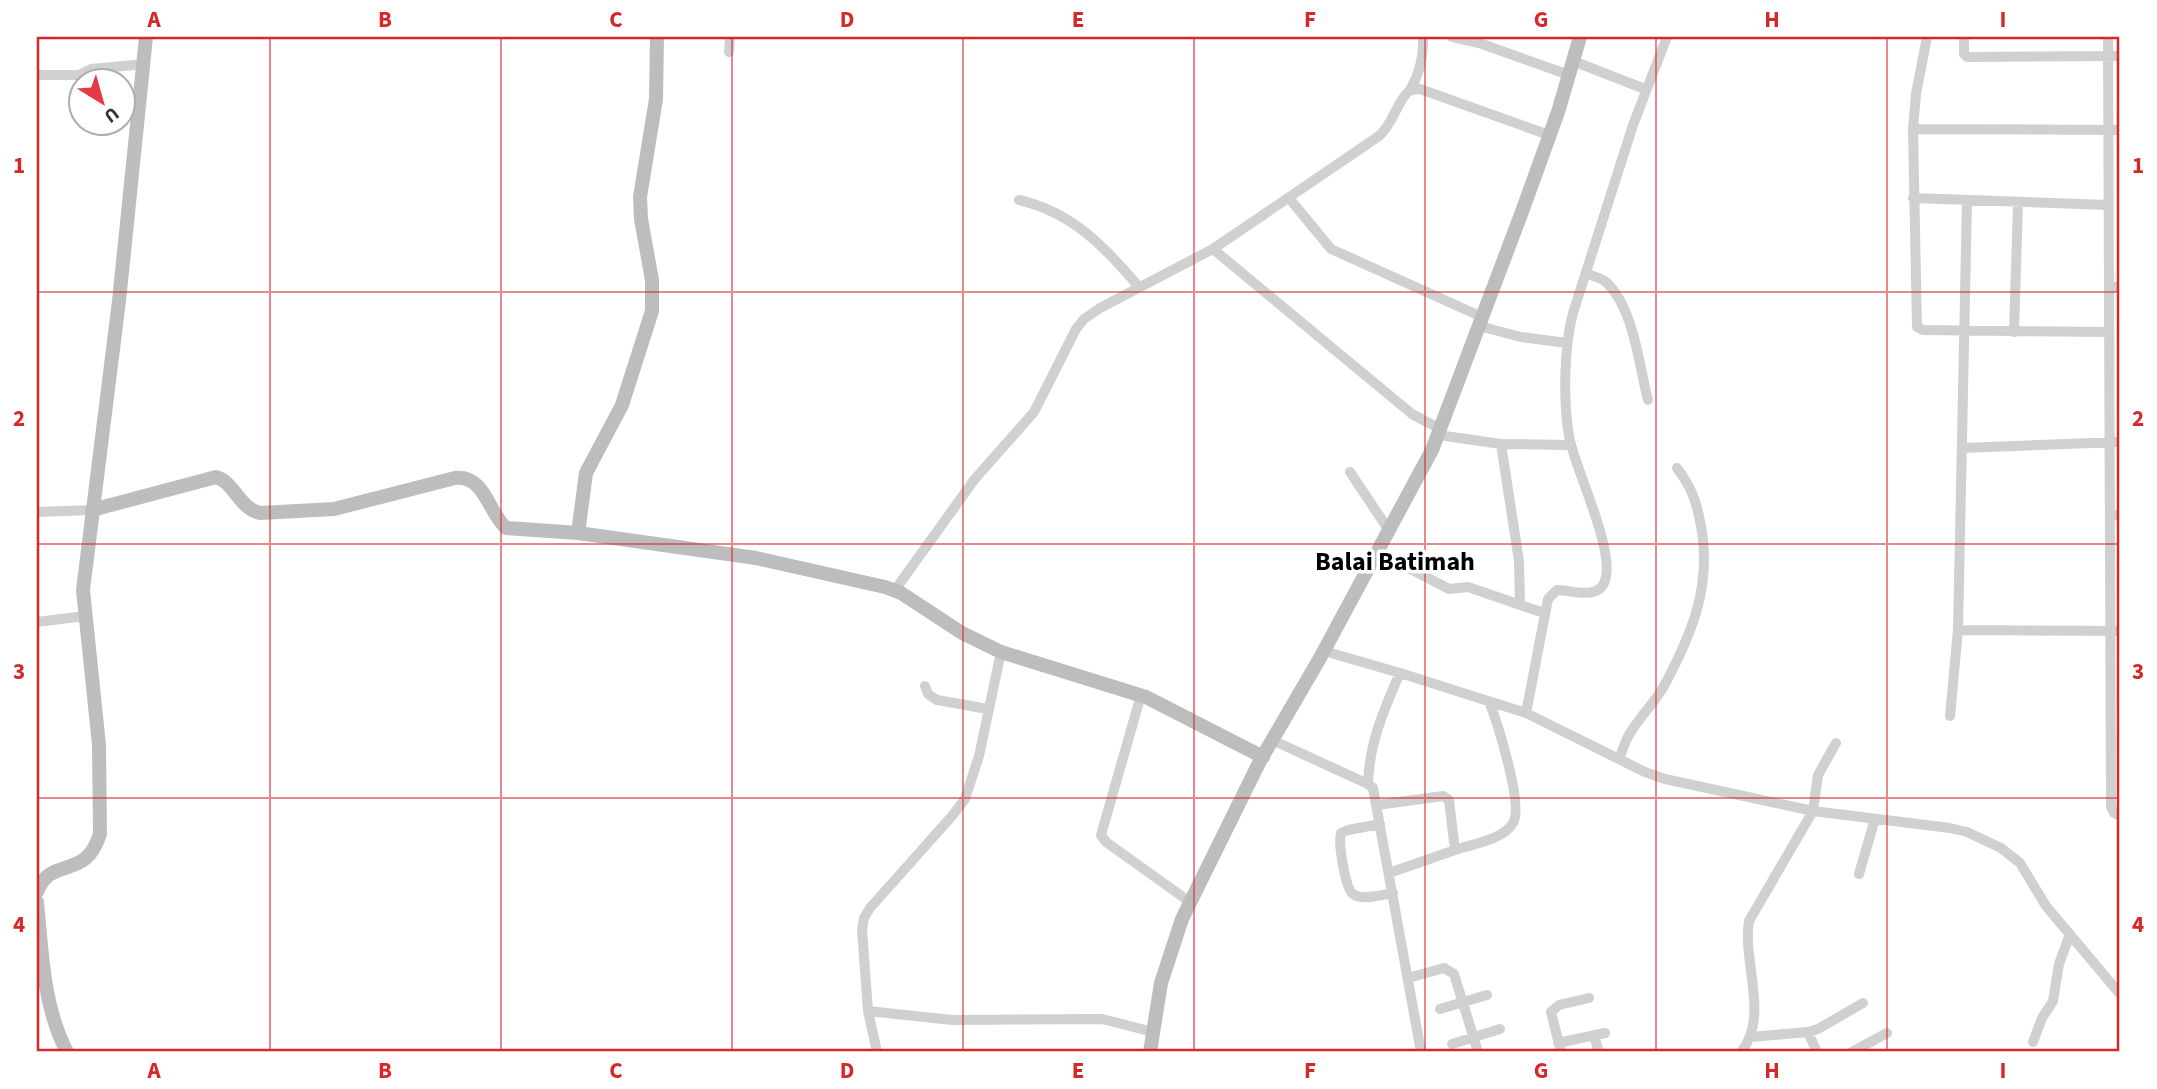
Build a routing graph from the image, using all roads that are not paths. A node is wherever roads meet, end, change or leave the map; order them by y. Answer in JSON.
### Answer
{"nodes":[{"id":1,"x":146,"y":37,"type":"edge"},
{"id":2,"x":657,"y":37,"type":"edge"},
{"id":3,"x":730,"y":37,"type":"edge"},
{"id":4,"x":1423,"y":37,"type":"edge"},
{"id":5,"x":1452,"y":37,"type":"edge"},
{"id":6,"x":1580,"y":37,"type":"edge"},
{"id":7,"x":1667,"y":37,"type":"edge"},
{"id":8,"x":1927,"y":37,"type":"edge"},
{"id":9,"x":1964,"y":37,"type":"edge"},
{"id":10,"x":2108,"y":37,"type":"edge"},
{"id":11,"x":1481,"y":41,"type":"edge"},
{"id":12,"x":729,"y":52,"type":"dead end"},
{"id":13,"x":2108,"y":56,"type":"junction"},
{"id":14,"x":2120,"y":56,"type":"edge"},
{"id":15,"x":145,"y":64,"type":"junction"},
{"id":16,"x":1571,"y":68,"type":"junction"},
{"id":17,"x":37,"y":75,"type":"edge"},
{"id":18,"x":1646,"y":89,"type":"junction"},
{"id":19,"x":1410,"y":90,"type":"junction"},
{"id":20,"x":1913,"y":129,"type":"junction"},
{"id":21,"x":2108,"y":130,"type":"junction"},
{"id":22,"x":2120,"y":130,"type":"edge"},
{"id":23,"x":1549,"y":135,"type":"junction"},
{"id":24,"x":1289,"y":198,"type":"junction"},
{"id":25,"x":1913,"y":198,"type":"junction"},
{"id":26,"x":1019,"y":200,"type":"dead end"},
{"id":27,"x":1967,"y":200,"type":"junction"},
{"id":28,"x":2018,"y":203,"type":"junction"},
{"id":29,"x":2108,"y":205,"type":"junction"},
{"id":30,"x":1213,"y":249,"type":"junction"},
{"id":31,"x":1586,"y":273,"type":"junction"},
{"id":32,"x":2109,"y":287,"type":"junction"},
{"id":33,"x":2120,"y":287,"type":"edge"},
{"id":34,"x":1139,"y":288,"type":"junction"},
{"id":35,"x":1480,"y":322,"type":"junction"},
{"id":36,"x":1963,"y":329,"type":"junction"},
{"id":37,"x":2014,"y":331,"type":"junction"},
{"id":38,"x":2109,"y":332,"type":"junction"},
{"id":39,"x":1566,"y":344,"type":"junction"},
{"id":40,"x":1648,"y":400,"type":"dead end"},
{"id":41,"x":1439,"y":432,"type":"junction"},
{"id":42,"x":2115,"y":442,"type":"edge"},
{"id":43,"x":1502,"y":444,"type":"junction"},
{"id":44,"x":1570,"y":445,"type":"junction"},
{"id":45,"x":1962,"y":448,"type":"junction"},
{"id":46,"x":1677,"y":468,"type":"dead end"},
{"id":47,"x":1350,"y":472,"type":"dead end"},
{"id":48,"x":92,"y":510,"type":"junction"},
{"id":49,"x":37,"y":512,"type":"edge"},
{"id":50,"x":2115,"y":515,"type":"edge"},
{"id":51,"x":1390,"y":532,"type":"junction"},
{"id":52,"x":578,"y":533,"type":"junction"},
{"id":53,"x":1378,"y":552,"type":"junction"},
{"id":54,"x":895,"y":590,"type":"junction"},
{"id":55,"x":1520,"y":604,"type":"junction"},
{"id":56,"x":1544,"y":613,"type":"junction"},
{"id":57,"x":85,"y":616,"type":"junction"},
{"id":58,"x":37,"y":622,"type":"edge"},
{"id":59,"x":1958,"y":630,"type":"junction"},
{"id":60,"x":2115,"y":631,"type":"edge"},
{"id":61,"x":1324,"y":651,"type":"junction"},
{"id":62,"x":1000,"y":652,"type":"junction"},
{"id":63,"x":1400,"y":673,"type":"junction"},
{"id":64,"x":925,"y":686,"type":"dead end"},
{"id":65,"x":1142,"y":695,"type":"junction"},
{"id":66,"x":1489,"y":701,"type":"junction"},
{"id":67,"x":988,"y":709,"type":"junction"},
{"id":68,"x":1526,"y":713,"type":"junction"},
{"id":69,"x":1950,"y":716,"type":"dead end"},
{"id":70,"x":1272,"y":740,"type":"junction"},
{"id":71,"x":1836,"y":743,"type":"dead end"},
{"id":72,"x":1263,"y":757,"type":"junction"},
{"id":73,"x":1619,"y":759,"type":"junction"},
{"id":74,"x":1368,"y":784,"type":"junction"},
{"id":75,"x":1377,"y":805,"type":"junction"},
{"id":76,"x":1813,"y":811,"type":"junction"},
{"id":77,"x":2120,"y":815,"type":"edge"},
{"id":78,"x":1875,"y":819,"type":"junction"},
{"id":79,"x":1380,"y":824,"type":"junction"},
{"id":80,"x":1455,"y":850,"type":"junction"},
{"id":81,"x":1389,"y":873,"type":"junction"},
{"id":82,"x":1859,"y":874,"type":"dead end"},
{"id":83,"x":38,"y":888,"type":"edge"},
{"id":84,"x":1393,"y":893,"type":"junction"},
{"id":85,"x":37,"y":902,"type":"edge"},
{"id":86,"x":1190,"y":902,"type":"junction"},
{"id":87,"x":2070,"y":934,"type":"junction"},
{"id":88,"x":1408,"y":978,"type":"junction"},
{"id":89,"x":2120,"y":994,"type":"edge"},
{"id":90,"x":1488,"y":995,"type":"dead end"},
{"id":91,"x":1589,"y":998,"type":"dead end"},
{"id":92,"x":1463,"y":1003,"type":"junction"},
{"id":93,"x":1863,"y":1003,"type":"dead end"},
{"id":94,"x":43,"y":1005,"type":"edge"},
{"id":95,"x":1440,"y":1009,"type":"dead end"},
{"id":96,"x":868,"y":1012,"type":"junction"},
{"id":97,"x":1500,"y":1030,"type":"dead end"},
{"id":98,"x":1808,"y":1031,"type":"junction"},
{"id":99,"x":1153,"y":1032,"type":"junction"},
{"id":100,"x":1887,"y":1033,"type":"dead end"},
{"id":101,"x":1605,"y":1034,"type":"dead end"},
{"id":102,"x":1594,"y":1036,"type":"junction"},
{"id":103,"x":1473,"y":1037,"type":"junction"},
{"id":104,"x":1751,"y":1037,"type":"junction"},
{"id":105,"x":2033,"y":1042,"type":"dead end"},
{"id":106,"x":1452,"y":1044,"type":"dead end"},
{"id":107,"x":1560,"y":1048,"type":"edge"},
{"id":108,"x":67,"y":1052,"type":"edge"},
{"id":109,"x":877,"y":1052,"type":"edge"},
{"id":110,"x":1150,"y":1052,"type":"edge"},
{"id":111,"x":1421,"y":1052,"type":"edge"},
{"id":112,"x":1478,"y":1052,"type":"edge"},
{"id":113,"x":1599,"y":1052,"type":"edge"},
{"id":114,"x":1741,"y":1052,"type":"edge"},
{"id":115,"x":1817,"y":1052,"type":"edge"},
{"id":116,"x":1852,"y":1052,"type":"edge"}],
"edges":[{"from":1,"to":15,"type":"street"},
{"from":2,"to":52,"type":"street"},
{"from":3,"to":12,"type":"street"},
{"from":4,"to":19,"type":"street"},
{"from":5,"to":11,"type":"street"},
{"from":6,"to":16,"type":"street"},
{"from":7,"to":18,"type":"street"},
{"from":8,"to":20,"type":"street"},
{"from":9,"to":13,"type":"street"},
{"from":10,"to":13,"type":"street"},
{"from":11,"to":16,"type":"street"},
{"from":13,"to":14,"type":"street"},
{"from":13,"to":21,"type":"street"},
{"from":15,"to":17,"type":"street"},
{"from":15,"to":48,"type":"street"},
{"from":16,"to":18,"type":"street"},
{"from":16,"to":23,"type":"street"},
{"from":18,"to":31,"type":"street"},
{"from":19,"to":23,"type":"street"},
{"from":19,"to":24,"type":"street"},
{"from":20,"to":21,"type":"street"},
{"from":20,"to":25,"type":"street"},
{"from":21,"to":22,"type":"street"},
{"from":21,"to":29,"type":"street"},
{"from":23,"to":35,"type":"street"},
{"from":24,"to":30,"type":"street"},
{"from":24,"to":35,"type":"street"},
{"from":25,"to":27,"type":"street"},
{"from":25,"to":36,"type":"street"},
{"from":26,"to":34,"type":"street"},
{"from":27,"to":28,"type":"street"},
{"from":27,"to":36,"type":"street"},
{"from":28,"to":29,"type":"street"},
{"from":28,"to":37,"type":"street"},
{"from":29,"to":32,"type":"street"},
{"from":30,"to":34,"type":"street"},
{"from":30,"to":41,"type":"street"},
{"from":31,"to":39,"type":"street"},
{"from":31,"to":40,"type":"street"},
{"from":32,"to":33,"type":"street"},
{"from":32,"to":38,"type":"street"},
{"from":34,"to":54,"type":"street"},
{"from":35,"to":39,"type":"street"},
{"from":35,"to":41,"type":"street"},
{"from":36,"to":37,"type":"street"},
{"from":36,"to":45,"type":"street"},
{"from":37,"to":38,"type":"street"},
{"from":38,"to":42,"type":"street"},
{"from":39,"to":44,"type":"street"},
{"from":41,"to":43,"type":"street"},
{"from":41,"to":51,"type":"street"},
{"from":42,"to":45,"type":"street"},
{"from":42,"to":50,"type":"street"},
{"from":43,"to":44,"type":"street"},
{"from":43,"to":55,"type":"street"},
{"from":44,"to":56,"type":"street"},
{"from":45,"to":59,"type":"street"},
{"from":46,"to":73,"type":"street"},
{"from":47,"to":51,"type":"street"},
{"from":48,"to":49,"type":"street"},
{"from":48,"to":52,"type":"street"},
{"from":48,"to":57,"type":"street"},
{"from":50,"to":60,"type":"street"},
{"from":51,"to":53,"type":"street"},
{"from":52,"to":54,"type":"street"},
{"from":53,"to":55,"type":"street"},
{"from":53,"to":61,"type":"street"},
{"from":54,"to":62,"type":"street"},
{"from":55,"to":56,"type":"street"},
{"from":56,"to":68,"type":"street"},
{"from":57,"to":58,"type":"street"},
{"from":57,"to":83,"type":"street"},
{"from":59,"to":60,"type":"street"},
{"from":59,"to":69,"type":"street"},
{"from":60,"to":77,"type":"street"},
{"from":61,"to":63,"type":"street"},
{"from":61,"to":70,"type":"street"},
{"from":62,"to":65,"type":"street"},
{"from":62,"to":67,"type":"street"},
{"from":63,"to":66,"type":"street"},
{"from":63,"to":74,"type":"street"},
{"from":64,"to":67,"type":"street"},
{"from":65,"to":72,"type":"street"},
{"from":65,"to":86,"type":"street"},
{"from":66,"to":68,"type":"street"},
{"from":66,"to":80,"type":"street"},
{"from":67,"to":96,"type":"street"},
{"from":68,"to":73,"type":"street"},
{"from":70,"to":72,"type":"street"},
{"from":70,"to":74,"type":"street"},
{"from":71,"to":76,"type":"street"},
{"from":72,"to":86,"type":"street"},
{"from":73,"to":76,"type":"street"},
{"from":74,"to":75,"type":"street"},
{"from":75,"to":79,"type":"street"},
{"from":75,"to":80,"type":"street"},
{"from":76,"to":78,"type":"street"},
{"from":76,"to":104,"type":"street"},
{"from":78,"to":82,"type":"street"},
{"from":78,"to":87,"type":"street"},
{"from":79,"to":81,"type":"street"},
{"from":79,"to":84,"type":"street"},
{"from":80,"to":81,"type":"street"},
{"from":81,"to":84,"type":"street"},
{"from":84,"to":88,"type":"street"},
{"from":85,"to":94,"type":"street"},
{"from":86,"to":99,"type":"street"},
{"from":87,"to":89,"type":"street"},
{"from":87,"to":105,"type":"street"},
{"from":88,"to":92,"type":"street"},
{"from":88,"to":111,"type":"street"},
{"from":90,"to":92,"type":"street"},
{"from":91,"to":107,"type":"street"},
{"from":92,"to":95,"type":"street"},
{"from":92,"to":103,"type":"street"},
{"from":93,"to":98,"type":"street"},
{"from":94,"to":108,"type":"street"},
{"from":96,"to":99,"type":"street"},
{"from":96,"to":109,"type":"street"},
{"from":97,"to":103,"type":"street"},
{"from":98,"to":104,"type":"street"},
{"from":98,"to":115,"type":"street"},
{"from":99,"to":110,"type":"street"},
{"from":100,"to":116,"type":"street"},
{"from":101,"to":102,"type":"street"},
{"from":102,"to":107,"type":"street"},
{"from":102,"to":113,"type":"street"},
{"from":103,"to":106,"type":"street"},
{"from":103,"to":112,"type":"street"},
{"from":104,"to":114,"type":"street"}]}
